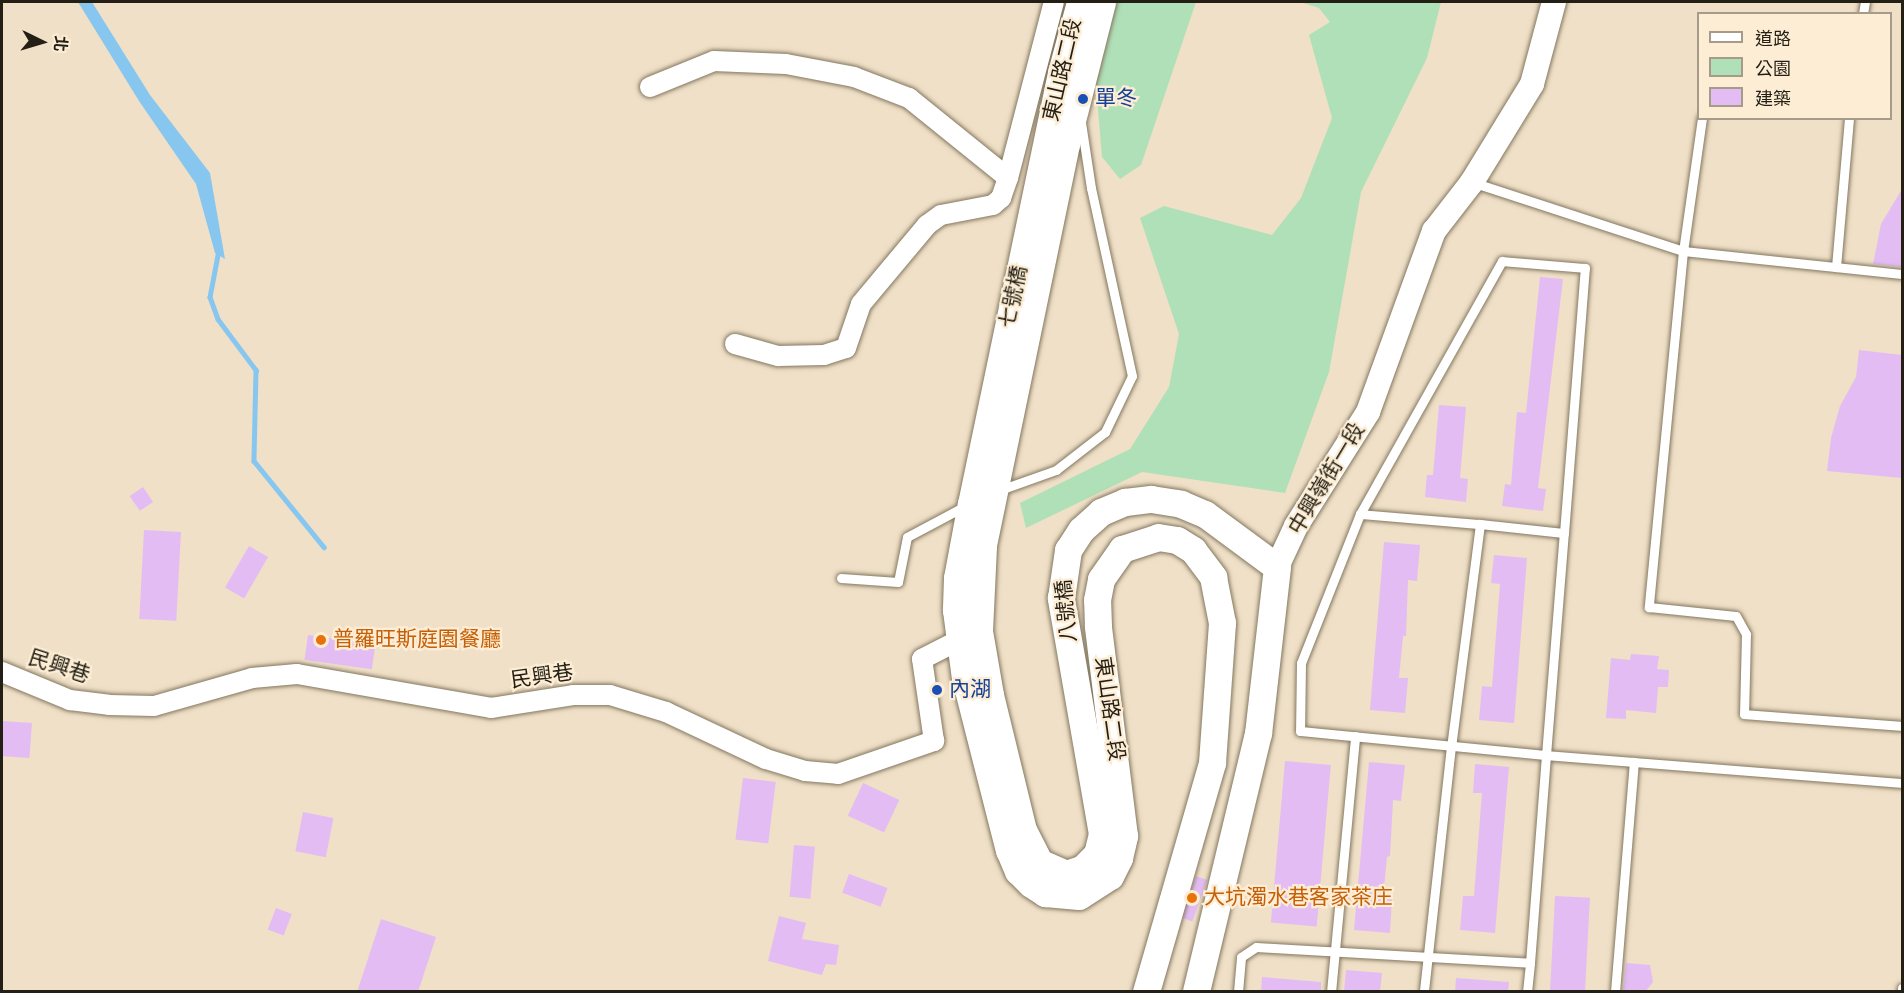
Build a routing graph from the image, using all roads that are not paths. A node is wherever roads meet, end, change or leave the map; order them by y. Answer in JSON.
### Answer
{"nodes":[{"id":1,"x":1054,"y":2,"type":"edge"},
{"id":2,"x":1091,"y":2,"type":"edge"},
{"id":3,"x":1554,"y":2,"type":"edge"},
{"id":4,"x":650,"y":87,"type":"dead end"},
{"id":5,"x":1077,"y":97,"type":"junction"},
{"id":6,"x":1702,"y":120,"type":"edge"},
{"id":7,"x":1849,"y":120,"type":"edge"},
{"id":8,"x":1057,"y":142,"type":"junction"},
{"id":9,"x":1008,"y":178,"type":"junction"},
{"id":10,"x":1472,"y":182,"type":"junction"},
{"id":11,"x":1683,"y":251,"type":"junction"},
{"id":12,"x":1836,"y":267,"type":"junction"},
{"id":13,"x":1902,"y":274,"type":"edge"},
{"id":14,"x":735,"y":344,"type":"dead end"},
{"id":15,"x":992,"y":453,"type":"joint"},
{"id":16,"x":983,"y":498,"type":"junction"},
{"id":17,"x":1360,"y":514,"type":"junction"},
{"id":18,"x":1480,"y":524,"type":"junction"},
{"id":19,"x":1564,"y":533,"type":"junction"},
{"id":20,"x":1276,"y":567,"type":"junction"},
{"id":21,"x":841,"y":578,"type":"dead end"},
{"id":22,"x":969,"y":635,"type":"junction"},
{"id":23,"x":2,"y":672,"type":"edge"},
{"id":24,"x":1902,"y":726,"type":"edge"},
{"id":25,"x":1355,"y":736,"type":"junction"},
{"id":26,"x":1451,"y":746,"type":"junction"},
{"id":27,"x":1546,"y":755,"type":"junction"},
{"id":28,"x":1634,"y":762,"type":"junction"},
{"id":29,"x":1902,"y":783,"type":"edge"},
{"id":30,"x":1101,"y":815,"type":"joint"},
{"id":31,"x":1335,"y":952,"type":"junction"},
{"id":32,"x":1427,"y":957,"type":"junction"},
{"id":33,"x":1530,"y":963,"type":"junction"},
{"id":34,"x":1146,"y":992,"type":"edge"},
{"id":35,"x":1196,"y":992,"type":"edge"},
{"id":36,"x":1238,"y":992,"type":"edge"},
{"id":37,"x":1331,"y":992,"type":"edge"},
{"id":38,"x":1424,"y":992,"type":"edge"},
{"id":39,"x":1527,"y":992,"type":"edge"},
{"id":40,"x":1615,"y":992,"type":"edge"}],
"edges":[{"from":1,"to":9,"type":"street"},
{"from":2,"to":5,"type":"main road","name":"東山路二段"},
{"from":2,"to":8,"type":"main road","name":"東山路二段"},
{"from":3,"to":10,"type":"street","name":"中興嶺街一段"},
{"from":4,"to":9,"type":"street"},
{"from":5,"to":8,"type":"main road","name":"東山路二段"},
{"from":5,"to":16,"type":"lane"},
{"from":6,"to":11,"type":"lane"},
{"from":7,"to":12,"type":"lane"},
{"from":8,"to":15,"type":"main road","name":"七號橋"},
{"from":9,"to":14,"type":"street"},
{"from":10,"to":11,"type":"lane"},
{"from":10,"to":20,"type":"street","name":"中興嶺街一段"},
{"from":11,"to":12,"type":"lane"},
{"from":11,"to":24,"type":"lane"},
{"from":12,"to":13,"type":"lane"},
{"from":15,"to":16,"type":"main road","name":"東山路二段"},
{"from":16,"to":21,"type":"lane"},
{"from":16,"to":22,"type":"main road","name":"東山路二段"},
{"from":17,"to":18,"type":"lane"},
{"from":17,"to":19,"type":"lane"},
{"from":17,"to":25,"type":"lane"},
{"from":18,"to":19,"type":"lane"},
{"from":18,"to":26,"type":"lane"},
{"from":19,"to":27,"type":"lane"},
{"from":20,"to":30,"type":"main road","name":"八號橋"},
{"from":20,"to":35,"type":"main road","name":"中興嶺街一段"},
{"from":22,"to":23,"type":"street","name":"民興巷"},
{"from":22,"to":30,"type":"main road","name":"東山路二段"},
{"from":22,"to":34,"type":"main road","name":"東山路二段"},
{"from":25,"to":26,"type":"lane"},
{"from":25,"to":31,"type":"lane"},
{"from":26,"to":27,"type":"lane"},
{"from":26,"to":32,"type":"lane"},
{"from":27,"to":28,"type":"lane"},
{"from":27,"to":33,"type":"lane"},
{"from":28,"to":29,"type":"lane"},
{"from":28,"to":40,"type":"lane"},
{"from":31,"to":32,"type":"lane"},
{"from":31,"to":36,"type":"lane"},
{"from":31,"to":37,"type":"lane"},
{"from":32,"to":33,"type":"lane"},
{"from":32,"to":38,"type":"lane"},
{"from":33,"to":39,"type":"lane"}]}
